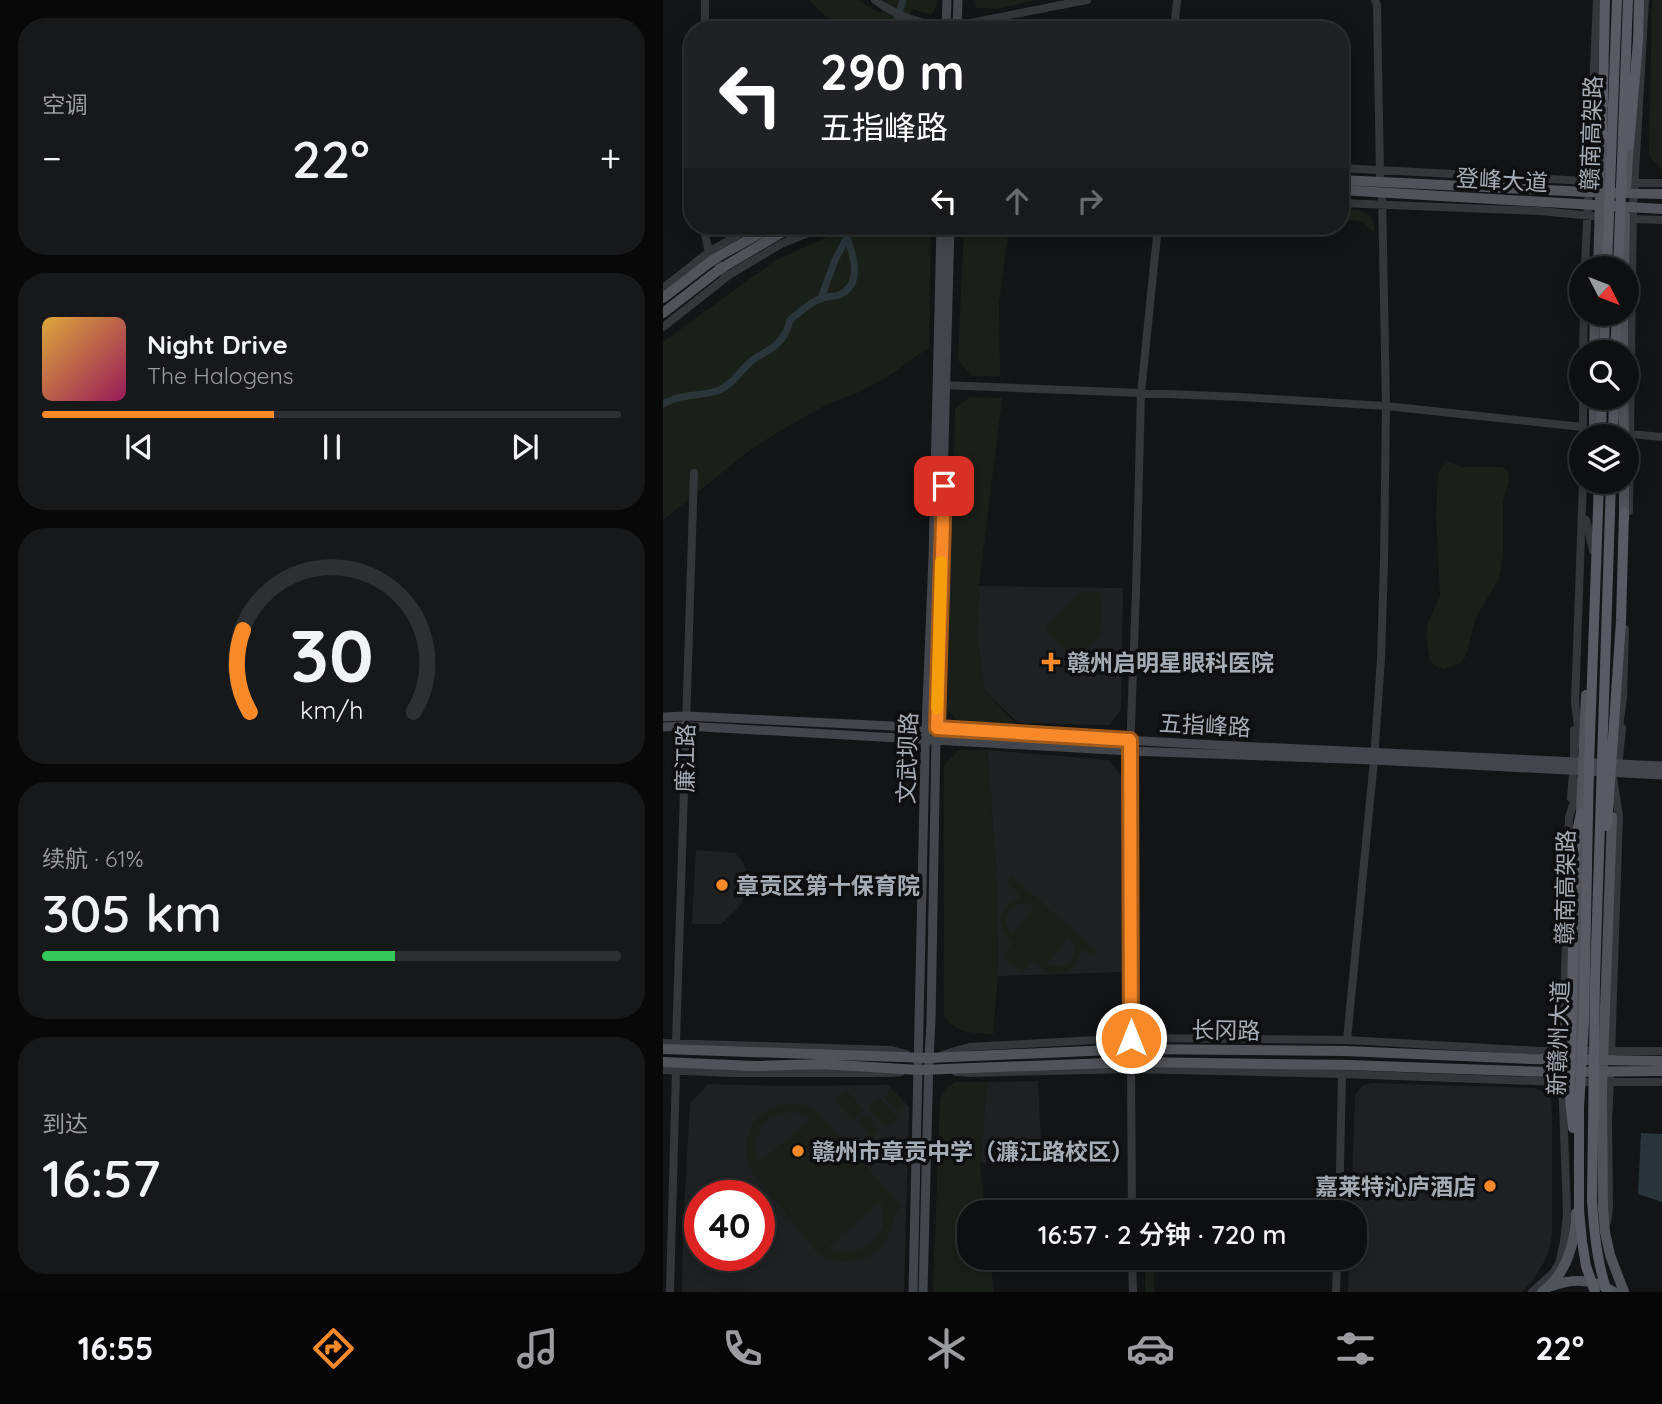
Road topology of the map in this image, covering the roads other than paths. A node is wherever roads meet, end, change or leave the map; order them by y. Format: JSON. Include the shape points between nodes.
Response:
{"nodes":[{"id":1,"x":705,"y":0,"type":"edge"},
{"id":2,"x":875,"y":0,"type":"edge"},
{"id":3,"x":1087,"y":0,"type":"edge"},
{"id":4,"x":1177,"y":0,"type":"edge"},
{"id":5,"x":1375,"y":0,"type":"edge"},
{"id":6,"x":1597,"y":0,"type":"edge"},
{"id":7,"x":1607,"y":0,"type":"edge"},
{"id":8,"x":1617,"y":0,"type":"edge"},
{"id":9,"x":1628,"y":0,"type":"edge"},
{"id":10,"x":1637,"y":0,"type":"edge"},
{"id":11,"x":1645,"y":0,"type":"edge"},
{"id":12,"x":947,"y":3,"type":"edge"},
{"id":13,"x":958,"y":3,"type":"edge"},
{"id":14,"x":705,"y":21,"type":"edge"},
{"id":15,"x":918,"y":21,"type":"edge"},
{"id":16,"x":946,"y":21,"type":"edge"},
{"id":17,"x":957,"y":21,"type":"edge"},
{"id":18,"x":990,"y":21,"type":"edge"},
{"id":19,"x":1175,"y":21,"type":"edge"},
{"id":20,"x":1602,"y":142,"type":"joint"},
{"id":21,"x":1629,"y":145,"type":"joint"},
{"id":22,"x":1349,"y":172,"type":"edge"},
{"id":23,"x":1349,"y":180,"type":"edge"},
{"id":24,"x":1588,"y":181,"type":"junction"},
{"id":25,"x":1381,"y":182,"type":"junction"},
{"id":26,"x":1662,"y":183,"type":"edge"},
{"id":27,"x":1601,"y":187,"type":"junction"},
{"id":28,"x":1349,"y":188,"type":"edge"},
{"id":29,"x":1630,"y":188,"type":"junction"},
{"id":30,"x":1588,"y":192,"type":"junction"},
{"id":31,"x":1662,"y":194,"type":"edge"},
{"id":32,"x":1349,"y":203,"type":"edge"},
{"id":33,"x":1587,"y":204,"type":"junction"},
{"id":34,"x":1381,"y":205,"type":"junction"},
{"id":35,"x":1600,"y":205,"type":"junction"},
{"id":36,"x":1629,"y":207,"type":"junction"},
{"id":37,"x":1662,"y":209,"type":"edge"},
{"id":38,"x":1586,"y":216,"type":"junction"},
{"id":39,"x":1600,"y":217,"type":"junction"},
{"id":40,"x":1629,"y":218,"type":"junction"},
{"id":41,"x":1662,"y":220,"type":"edge"},
{"id":42,"x":705,"y":235,"type":"edge"},
{"id":43,"x":740,"y":235,"type":"edge"},
{"id":44,"x":754,"y":235,"type":"edge"},
{"id":45,"x":778,"y":235,"type":"edge"},
{"id":46,"x":803,"y":235,"type":"edge"},
{"id":47,"x":941,"y":235,"type":"edge"},
{"id":48,"x":950,"y":235,"type":"edge"},
{"id":49,"x":1157,"y":235,"type":"edge"},
{"id":50,"x":711,"y":256,"type":"junction"},
{"id":51,"x":1585,"y":256,"type":"edge"},
{"id":52,"x":1598,"y":256,"type":"edge"},
{"id":53,"x":1607,"y":256,"type":"edge"},
{"id":54,"x":1618,"y":256,"type":"edge"},
{"id":55,"x":1625,"y":256,"type":"edge"},
{"id":56,"x":723,"y":273,"type":"junction"},
{"id":57,"x":663,"y":288,"type":"edge"},
{"id":58,"x":663,"y":298,"type":"edge"},
{"id":59,"x":663,"y":313,"type":"edge"},
{"id":60,"x":663,"y":327,"type":"edge"},
{"id":61,"x":1630,"y":340,"type":"edge"},
{"id":62,"x":942,"y":385,"type":"junction"},
{"id":63,"x":1141,"y":393,"type":"junction"},
{"id":64,"x":1386,"y":406,"type":"junction"},
{"id":65,"x":1569,"y":429,"type":"edge"},
{"id":66,"x":1639,"y":436,"type":"edge"},
{"id":67,"x":1662,"y":437,"type":"edge"},
{"id":68,"x":694,"y":473,"type":"dead end"},
{"id":69,"x":1583,"y":494,"type":"edge"},
{"id":70,"x":1595,"y":494,"type":"edge"},
{"id":71,"x":1596,"y":494,"type":"edge"},
{"id":72,"x":1611,"y":494,"type":"edge"},
{"id":73,"x":1624,"y":494,"type":"edge"},
{"id":74,"x":1626,"y":494,"type":"edge"},
{"id":75,"x":1583,"y":510,"type":"junction"},
{"id":76,"x":1624,"y":512,"type":"junction"},
{"id":77,"x":1593,"y":550,"type":"junction"},
{"id":78,"x":686,"y":716,"type":"junction"},
{"id":79,"x":663,"y":717,"type":"edge"},
{"id":80,"x":685,"y":726,"type":"junction"},
{"id":81,"x":663,"y":727,"type":"edge"},
{"id":82,"x":932,"y":728,"type":"junction"},
{"id":83,"x":931,"y":739,"type":"junction"},
{"id":84,"x":1130,"y":746,"type":"junction"},
{"id":85,"x":1374,"y":756,"type":"junction"},
{"id":86,"x":1662,"y":766,"type":"edge"},
{"id":87,"x":1578,"y":767,"type":"junction"},
{"id":88,"x":1615,"y":769,"type":"junction"},
{"id":89,"x":1662,"y":775,"type":"edge"},
{"id":90,"x":1581,"y":813,"type":"junction"},
{"id":91,"x":1131,"y":1038,"type":"junction"},
{"id":92,"x":1347,"y":1040,"type":"junction"},
{"id":93,"x":663,"y":1043,"type":"edge"},
{"id":94,"x":676,"y":1043,"type":"junction"},
{"id":95,"x":663,"y":1049,"type":"edge"},
{"id":96,"x":1662,"y":1051,"type":"edge"},
{"id":97,"x":1563,"y":1055,"type":"junction"},
{"id":98,"x":1577,"y":1055,"type":"junction"},
{"id":99,"x":1607,"y":1056,"type":"junction"},
{"id":100,"x":1662,"y":1060,"type":"edge"},
{"id":101,"x":663,"y":1062,"type":"edge"},
{"id":102,"x":822,"y":1064,"type":"junction"},
{"id":103,"x":924,"y":1064,"type":"junction"},
{"id":104,"x":754,"y":1066,"type":"junction"},
{"id":105,"x":1131,"y":1069,"type":"junction"},
{"id":106,"x":663,"y":1070,"type":"edge"},
{"id":107,"x":676,"y":1071,"type":"junction"},
{"id":108,"x":1662,"y":1072,"type":"edge"},
{"id":109,"x":732,"y":1073,"type":"junction"},
{"id":110,"x":802,"y":1073,"type":"junction"},
{"id":111,"x":1342,"y":1074,"type":"junction"},
{"id":112,"x":1563,"y":1077,"type":"junction"},
{"id":113,"x":1576,"y":1077,"type":"junction"},
{"id":114,"x":1604,"y":1079,"type":"junction"},
{"id":115,"x":1662,"y":1082,"type":"edge"},
{"id":116,"x":1131,"y":1200,"type":"edge"},
{"id":117,"x":1339,"y":1200,"type":"edge"},
{"id":118,"x":1579,"y":1210,"type":"junction"},
{"id":119,"x":1132,"y":1270,"type":"edge"},
{"id":120,"x":1337,"y":1270,"type":"edge"},
{"id":121,"x":670,"y":1292,"type":"edge"},
{"id":122,"x":913,"y":1292,"type":"edge"},
{"id":123,"x":923,"y":1292,"type":"edge"},
{"id":124,"x":1133,"y":1292,"type":"edge"},
{"id":125,"x":1336,"y":1292,"type":"edge"},
{"id":126,"x":1532,"y":1292,"type":"edge"},
{"id":127,"x":1542,"y":1292,"type":"edge"},
{"id":128,"x":1595,"y":1292,"type":"edge"},
{"id":129,"x":1607,"y":1292,"type":"edge"},
{"id":130,"x":1614,"y":1292,"type":"edge"},
{"id":131,"x":1624,"y":1292,"type":"edge"}],
"edges":[{"from":1,"to":14,"type":"street"},
{"from":2,"to":15,"type":"street"},
{"from":3,"to":18,"type":"street"},
{"from":4,"to":19,"type":"street"},
{"from":5,"to":25,"type":"street"},
{"from":6,"to":24,"type":"street"},
{"from":7,"to":20,"type":"highway"},
{"from":8,"to":53,"type":"highway","name":"赣南高架路","bridge":true},
{"from":9,"to":54,"type":"highway","name":"赣南高架路","bridge":true},
{"from":10,"to":21,"type":"highway"},
{"from":11,"to":29,"type":"street","via":[[1640,111]]},
{"from":12,"to":16,"type":"main road"},
{"from":13,"to":17,"type":"main road"},
{"from":20,"to":27,"type":"main road"},
{"from":21,"to":29,"type":"main road"},
{"from":22,"to":25,"type":"street"},
{"from":23,"to":25,"type":"main road","name":"登峰大道"},
{"from":24,"to":25,"type":"street"},
{"from":24,"to":27,"type":"street"},
{"from":24,"to":30,"type":"street"},
{"from":25,"to":28,"type":"main road","name":"登峰大道"},
{"from":25,"to":30,"type":"main road","name":"登峰大道"},
{"from":25,"to":33,"type":"main road","name":"登峰大道"},
{"from":25,"to":34,"type":"street"},
{"from":26,"to":29,"type":"street"},
{"from":27,"to":29,"type":"main road","name":"登峰大道"},
{"from":27,"to":30,"type":"main road","name":"登峰大道"},
{"from":27,"to":35,"type":"main road"},
{"from":29,"to":31,"type":"main road","name":"登峰大道"},
{"from":29,"to":36,"type":"main road"},
{"from":30,"to":33,"type":"street"},
{"from":32,"to":34,"type":"street"},
{"from":33,"to":35,"type":"main road","name":"登峰大道"},
{"from":33,"to":38,"type":"street"},
{"from":34,"to":38,"type":"street"},
{"from":34,"to":64,"type":"street"},
{"from":35,"to":36,"type":"main road","name":"登峰大道"},
{"from":35,"to":39,"type":"main road"},
{"from":36,"to":37,"type":"main road","name":"登峰大道"},
{"from":36,"to":40,"type":"main road"},
{"from":38,"to":39,"type":"street"},
{"from":38,"to":51,"type":"street"},
{"from":39,"to":40,"type":"street"},
{"from":39,"to":52,"type":"main road"},
{"from":40,"to":41,"type":"street"},
{"from":40,"to":55,"type":"main road"},
{"from":40,"to":61,"type":"street"},
{"from":42,"to":50,"type":"street"},
{"from":43,"to":50,"type":"street"},
{"from":44,"to":50,"type":"main road"},
{"from":45,"to":56,"type":"main road"},
{"from":46,"to":56,"type":"street"},
{"from":47,"to":62,"type":"main road","name":"文武坝路"},
{"from":48,"to":62,"type":"main road","name":"文武坝路"},
{"from":49,"to":63,"type":"street"},
{"from":50,"to":56,"type":"street"},
{"from":50,"to":57,"type":"street"},
{"from":50,"to":58,"type":"main road"},
{"from":56,"to":59,"type":"main road"},
{"from":56,"to":60,"type":"street"},
{"from":62,"to":63,"type":"street"},
{"from":62,"to":82,"type":"main road","name":"文武坝路"},
{"from":63,"to":64,"type":"street"},
{"from":63,"to":84,"type":"street"},
{"from":64,"to":65,"type":"street"},
{"from":64,"to":85,"type":"street","via":[[1384,573]]},
{"from":66,"to":67,"type":"street"},
{"from":68,"to":78,"type":"street","name":"廉江路"},
{"from":69,"to":75,"type":"street"},
{"from":70,"to":77,"type":"main road","name":"新赣州大道"},
{"from":71,"to":118,"type":"highway","name":"赣南高架路","bridge":true},
{"from":72,"to":114,"type":"highway","name":"赣南高架路","bridge":true,"via":[[1595,981]]},
{"from":73,"to":76,"type":"main road","name":"新赣州大道"},
{"from":74,"to":88,"type":"street","via":[[1623,698]]},
{"from":75,"to":77,"type":"street"},
{"from":75,"to":87,"type":"street","via":[[1575,703]]},
{"from":76,"to":88,"type":"main road","name":"新赣州大道"},
{"from":76,"to":114,"type":"highway","bridge":true,"via":[[1600,982]]},
{"from":77,"to":87,"type":"main road","name":"新赣州大道"},
{"from":78,"to":79,"type":"main road","name":"五指峰路"},
{"from":78,"to":80,"type":"street","name":"廉江路"},
{"from":78,"to":82,"type":"main road","name":"五指峰路"},
{"from":80,"to":81,"type":"main road","name":"五指峰路"},
{"from":80,"to":83,"type":"main road","name":"五指峰路"},
{"from":80,"to":94,"type":"street","name":"廉江路"},
{"from":82,"to":83,"type":"main road","name":"文武坝路"},
{"from":82,"to":84,"type":"main road","name":"五指峰路"},
{"from":83,"to":84,"type":"main road","name":"五指峰路"},
{"from":83,"to":103,"type":"main road","name":"文武坝路","via":[[931,1021]]},
{"from":84,"to":85,"type":"main road","name":"五指峰路"},
{"from":84,"to":91,"type":"street"},
{"from":85,"to":87,"type":"main road","name":"五指峰路"},
{"from":85,"to":92,"type":"street"},
{"from":86,"to":88,"type":"main road","name":"五指峰路"},
{"from":87,"to":88,"type":"main road","name":"五指峰路"},
{"from":87,"to":90,"type":"main road","name":"新赣州大道"},
{"from":87,"to":97,"type":"street","via":[[1569,818]]},
{"from":88,"to":89,"type":"main road","name":"五指峰路"},
{"from":88,"to":99,"type":"main road","name":"新赣州大道"},
{"from":88,"to":99,"type":"street","via":[[1619,816]]},
{"from":90,"to":98,"type":"main road","name":"新赣州大道"},
{"from":90,"to":118,"type":"highway","bridge":true,"via":[[1575,841],[1570,1098]]},
{"from":91,"to":92,"type":"street"},
{"from":91,"to":103,"type":"street","via":[[969,1047]]},
{"from":92,"to":97,"type":"street"},
{"from":93,"to":94,"type":"street"},
{"from":94,"to":103,"type":"street","via":[[891,1050]]},
{"from":95,"to":103,"type":"main road","name":"长冈路"},
{"from":96,"to":99,"type":"street"},
{"from":97,"to":98,"type":"main road","name":"长冈路"},
{"from":97,"to":103,"type":"main road","name":"长冈路","via":[[1134,1049]]},
{"from":97,"to":112,"type":"street"},
{"from":98,"to":99,"type":"main road","name":"长冈路"},
{"from":98,"to":113,"type":"main road","name":"新赣州大道"},
{"from":99,"to":100,"type":"main road","name":"长冈路"},
{"from":99,"to":114,"type":"main road","name":"新赣州大道"},
{"from":101,"to":104,"type":"main road","name":"长冈路"},
{"from":102,"to":103,"type":"main road","name":"长冈路"},
{"from":102,"to":104,"type":"main road","name":"长冈路"},
{"from":102,"to":110,"type":"main road"},
{"from":103,"to":105,"type":"street","via":[[970,1073]]},
{"from":103,"to":110,"type":"street","via":[[891,1073]]},
{"from":103,"to":112,"type":"main road","name":"长冈路","via":[[1348,1065]]},
{"from":103,"to":122,"type":"main road","name":"文武坝路"},
{"from":103,"to":123,"type":"main road","name":"文武坝路"},
{"from":104,"to":109,"type":"main road"},
{"from":105,"to":111,"type":"street"},
{"from":105,"to":116,"type":"street"},
{"from":106,"to":107,"type":"street"},
{"from":107,"to":109,"type":"street"},
{"from":107,"to":121,"type":"street"},
{"from":108,"to":114,"type":"main road","name":"长冈路"},
{"from":109,"to":110,"type":"street"},
{"from":111,"to":112,"type":"street"},
{"from":111,"to":117,"type":"street"},
{"from":112,"to":113,"type":"main road","name":"长冈路"},
{"from":112,"to":126,"type":"street","via":[[1567,1213],[1563,1252],[1553,1273]]},
{"from":113,"to":114,"type":"main road","name":"长冈路"},
{"from":113,"to":127,"type":"main road","name":"新赣州大道","via":[[1574,1233],[1560,1274]]},
{"from":114,"to":115,"type":"street"},
{"from":114,"to":129,"type":"highway","name":"赣南高架路","bridge":true,"via":[[1592,1200],[1593,1229]]},
{"from":114,"to":131,"type":"main road","name":"新赣州大道","via":[[1605,1232]]},
{"from":118,"to":128,"type":"highway","name":"赣南高架路","bridge":true,"via":[[1586,1266]]},
{"from":119,"to":124,"type":"street"},
{"from":120,"to":125,"type":"street"},
{"from":127,"to":130,"type":"main road","via":[[1574,1280]]}]}
